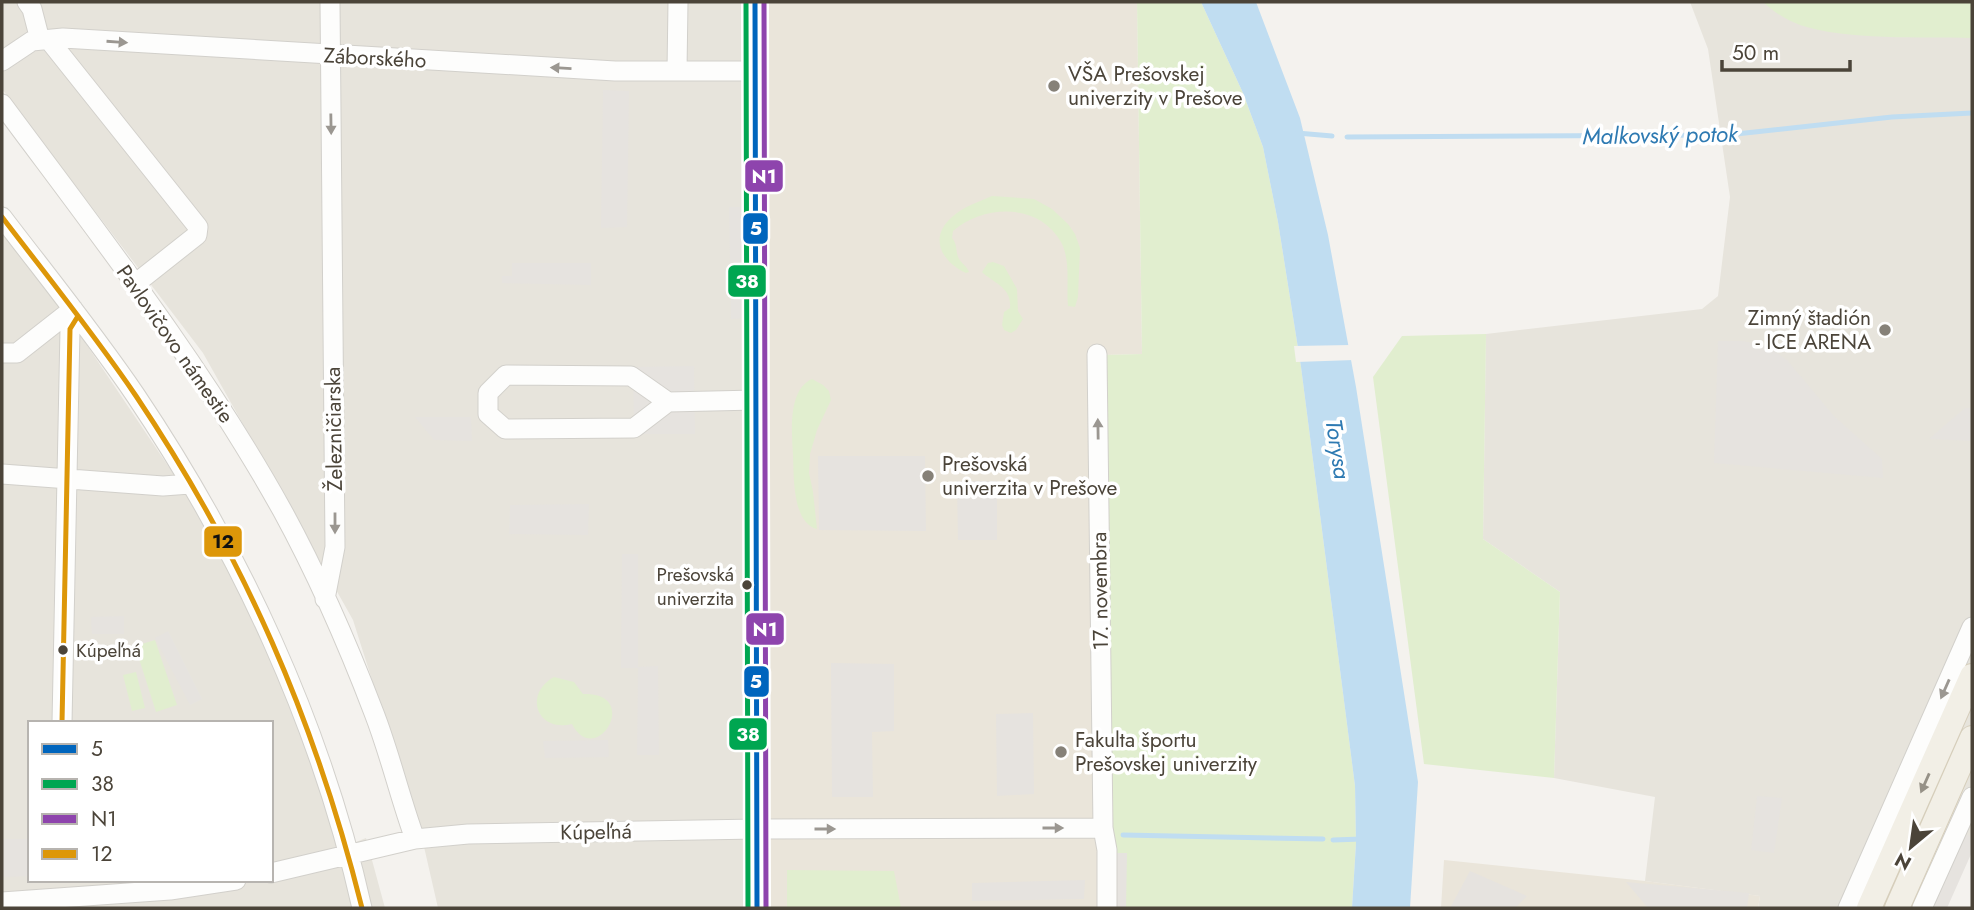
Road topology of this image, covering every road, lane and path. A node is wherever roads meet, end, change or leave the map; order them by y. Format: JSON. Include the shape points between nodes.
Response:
{"nodes":[{"id":1,"x":27,"y":2,"type":"edge"},
{"id":2,"x":330,"y":2,"type":"edge"},
{"id":3,"x":678,"y":2,"type":"edge"},
{"id":4,"x":755,"y":2,"type":"edge"},
{"id":5,"x":45,"y":40,"type":"junction"},
{"id":6,"x":331,"y":56,"type":"junction"},
{"id":7,"x":2,"y":61,"type":"edge"},
{"id":8,"x":677,"y":71,"type":"junction"},
{"id":9,"x":755,"y":71,"type":"junction"},
{"id":10,"x":2,"y":104,"type":"edge"},
{"id":11,"x":2,"y":217,"type":"edge"},
{"id":12,"x":135,"y":284,"type":"junction"},
{"id":13,"x":76,"y":312,"type":"junction"},
{"id":14,"x":2,"y":353,"type":"edge"},
{"id":15,"x":1097,"y":354,"type":"dead end"},
{"id":16,"x":756,"y":400,"type":"junction"},
{"id":17,"x":668,"y":402,"type":"junction"},
{"id":18,"x":2,"y":474,"type":"edge"},
{"id":19,"x":67,"y":480,"type":"junction"},
{"id":20,"x":190,"y":484,"type":"junction"},
{"id":21,"x":325,"y":598,"type":"junction"},
{"id":22,"x":1972,"y":627,"type":"edge"},
{"id":23,"x":1972,"y":676,"type":"edge"},
{"id":24,"x":62,"y":721,"type":"edge"},
{"id":25,"x":1972,"y":738,"type":"edge"},
{"id":26,"x":1972,"y":797,"type":"edge"},
{"id":27,"x":1103,"y":828,"type":"junction"},
{"id":28,"x":757,"y":829,"type":"junction"},
{"id":29,"x":415,"y":839,"type":"junction"},
{"id":30,"x":348,"y":855,"type":"junction"},
{"id":31,"x":273,"y":873,"type":"edge"},
{"id":32,"x":223,"y":882,"type":"edge"},
{"id":33,"x":60,"y":895,"type":"edge"},
{"id":34,"x":2,"y":902,"type":"edge"},
{"id":35,"x":362,"y":908,"type":"edge"},
{"id":36,"x":757,"y":908,"type":"edge"},
{"id":37,"x":1107,"y":908,"type":"edge"},
{"id":38,"x":1847,"y":908,"type":"edge"},
{"id":39,"x":1869,"y":908,"type":"edge"},
{"id":40,"x":1897,"y":908,"type":"edge"},
{"id":41,"x":1923,"y":908,"type":"edge"}],
"edges":[{"from":1,"to":5,"type":"street"},
{"from":2,"to":6,"type":"street","name":"Železničiarska"},
{"from":3,"to":8,"type":"street"},
{"from":4,"to":9,"type":"street"},
{"from":5,"to":6,"type":"street","name":"Záborského","one_way":true},
{"from":5,"to":7,"type":"street","name":"Záborského","via":[[33,41]]},
{"from":5,"to":12,"type":"street","via":[[198,227],[197,235]]},
{"from":8,"to":6,"type":"street","name":"Záborského","one_way":true},
{"from":6,"to":21,"type":"street","name":"Železničiarska","one_way":true,"via":[[335,547]]},
{"from":8,"to":9,"type":"street","name":"Záborského"},
{"from":9,"to":16,"type":"street"},
{"from":10,"to":12,"type":"street","name":"Pavlovičovo námestie"},
{"from":11,"to":13,"type":"street"},
{"from":12,"to":21,"type":"street","name":"Pavlovičovo námestie","via":[[234,428],[283,512]]},
{"from":13,"to":14,"type":"street","via":[[17,354]]},
{"from":13,"to":19,"type":"street","via":[[70,329]]},
{"from":13,"to":20,"type":"street","via":[[136,396]]},
{"from":27,"to":15,"type":"street","name":"17. novembra","one_way":true},
{"from":16,"to":17,"type":"street"},
{"from":16,"to":28,"type":"street"},
{"from":17,"to":17,"type":"street","via":[[631,376],[506,375],[488,393],[488,414],[505,429],[634,428]]},
{"from":18,"to":19,"type":"street"},
{"from":19,"to":20,"type":"street"},
{"from":19,"to":24,"type":"street"},
{"from":20,"to":30,"type":"street","via":[[218,529],[294,691]]},
{"from":21,"to":29,"type":"street","via":[[374,714]]},
{"from":22,"to":38,"type":"street","one_way":true},
{"from":23,"to":39,"type":"main road","one_way":true},
{"from":25,"to":40,"type":"main road"},
{"from":26,"to":41,"type":"street"},
{"from":28,"to":27,"type":"street","one_way":true},
{"from":27,"to":37,"type":"street","name":"17. novembra"},
{"from":28,"to":29,"type":"street","name":"Kúpeľná"},
{"from":28,"to":36,"type":"street"},
{"from":29,"to":30,"type":"street","name":"Kúpeľná"},
{"from":30,"to":31,"type":"street","name":"Kúpeľná"},
{"from":30,"to":35,"type":"street"},
{"from":32,"to":33,"type":"street","via":[[170,890]]},
{"from":33,"to":34,"type":"street"}]}
